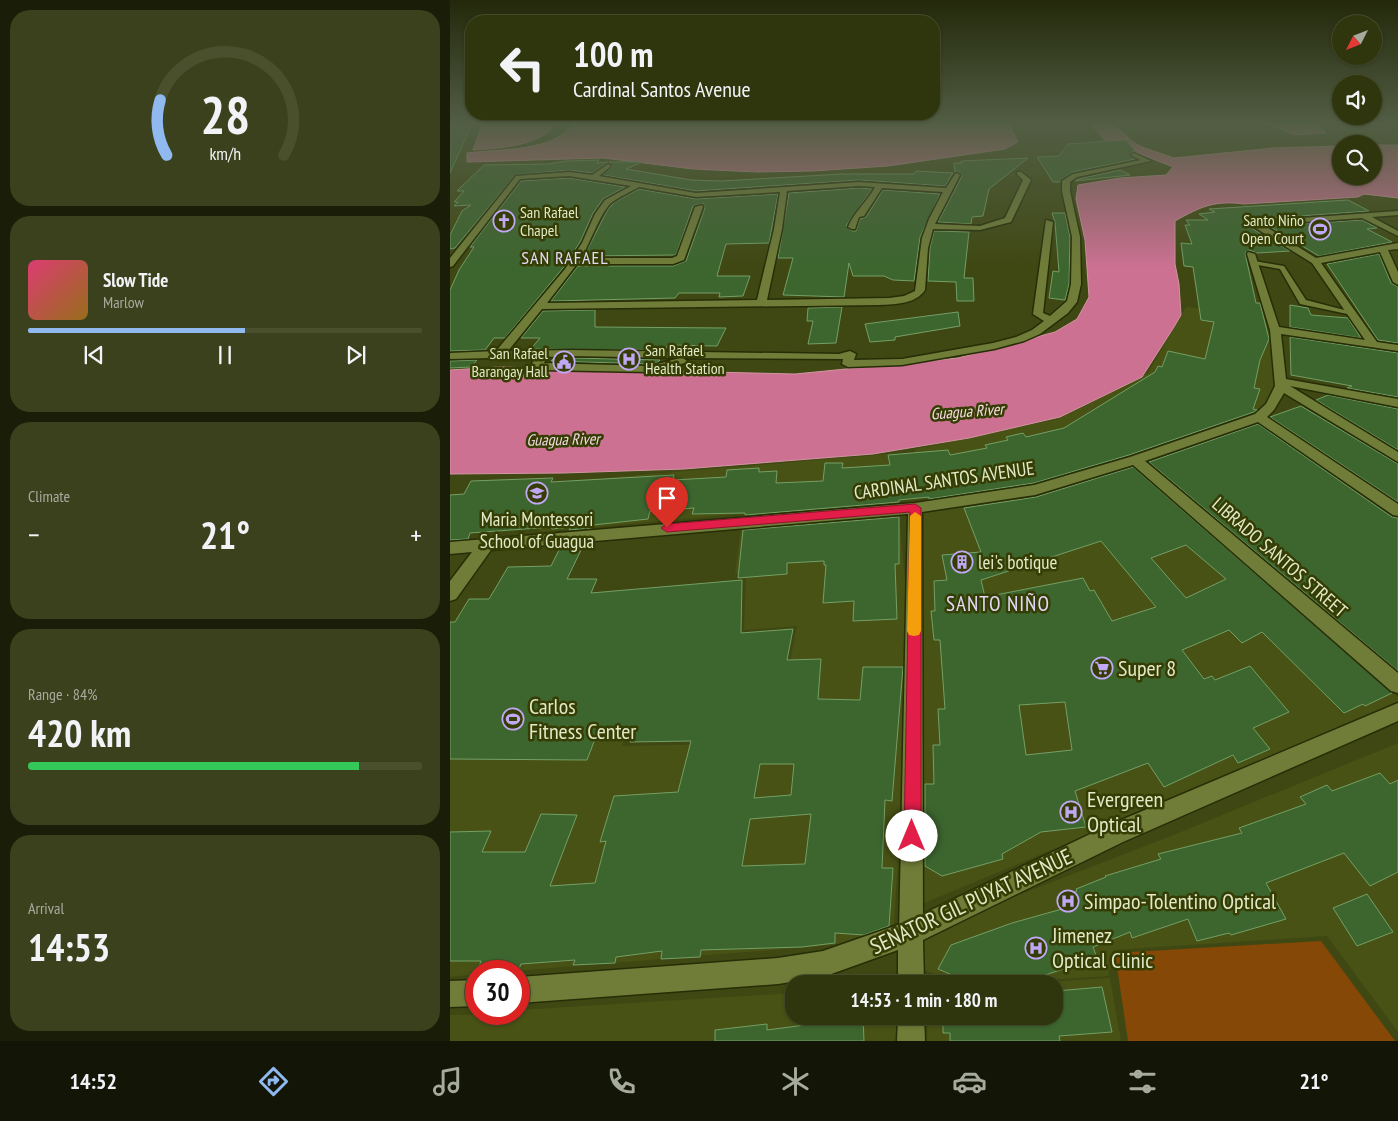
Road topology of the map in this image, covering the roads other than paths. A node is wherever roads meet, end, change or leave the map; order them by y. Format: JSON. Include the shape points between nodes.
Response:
{"nodes":[{"id":1,"x":602,"y":171,"type":"edge"},
{"id":2,"x":1097,"y":171,"type":"edge"},
{"id":3,"x":1019,"y":173,"type":"dead end"},
{"id":4,"x":957,"y":175,"type":"dead end"},
{"id":5,"x":593,"y":177,"type":"junction"},
{"id":6,"x":880,"y":184,"type":"junction"},
{"id":7,"x":638,"y":186,"type":"junction"},
{"id":8,"x":784,"y":188,"type":"junction"},
{"id":9,"x":948,"y":190,"type":"junction"},
{"id":10,"x":699,"y":207,"type":"dead end"},
{"id":11,"x":1398,"y":213,"type":"edge"},
{"id":12,"x":1363,"y":215,"type":"junction"},
{"id":13,"x":1049,"y":222,"type":"dead end"},
{"id":14,"x":930,"y":226,"type":"junction"},
{"id":15,"x":852,"y":227,"type":"dead end"},
{"id":16,"x":1398,"y":234,"type":"edge"},
{"id":17,"x":1398,"y":246,"type":"edge"},
{"id":18,"x":1383,"y":248,"type":"junction"},
{"id":19,"x":452,"y":259,"type":"edge"},
{"id":20,"x":1252,"y":259,"type":"joint"},
{"id":21,"x":574,"y":261,"type":"junction"},
{"id":22,"x":1316,"y":261,"type":"junction"},
{"id":23,"x":1398,"y":282,"type":"edge"},
{"id":24,"x":761,"y":303,"type":"junction"},
{"id":25,"x":540,"y":306,"type":"junction"},
{"id":26,"x":1352,"y":313,"type":"junction"},
{"id":27,"x":1051,"y":321,"type":"junction"},
{"id":28,"x":1275,"y":330,"type":"junction"},
{"id":29,"x":1373,"y":344,"type":"junction"},
{"id":30,"x":1398,"y":348,"type":"edge"},
{"id":31,"x":501,"y":353,"type":"junction"},
{"id":32,"x":450,"y":356,"type":"edge"},
{"id":33,"x":1280,"y":384,"type":"junction"},
{"id":34,"x":1398,"y":403,"type":"edge"},
{"id":35,"x":1259,"y":417,"type":"junction"},
{"id":36,"x":1398,"y":458,"type":"edge"},
{"id":37,"x":1135,"y":460,"type":"junction"},
{"id":38,"x":915,"y":508,"type":"junction"},
{"id":39,"x":1398,"y":511,"type":"edge"},
{"id":40,"x":486,"y":545,"type":"junction"},
{"id":41,"x":450,"y":548,"type":"edge"},
{"id":42,"x":450,"y":594,"type":"edge"},
{"id":43,"x":1398,"y":684,"type":"edge"},
{"id":44,"x":1398,"y":712,"type":"edge"},
{"id":45,"x":911,"y":933,"type":"junction"},
{"id":46,"x":911,"y":975,"type":"edge"},
{"id":47,"x":530,"y":989,"type":"edge"},
{"id":48,"x":465,"y":993,"type":"edge"},
{"id":49,"x":450,"y":994,"type":"edge"},
{"id":50,"x":911,"y":1025,"type":"edge"},
{"id":51,"x":911,"y":1041,"type":"edge"}],
"edges":[{"from":1,"to":5,"type":"street"},
{"from":2,"to":27,"type":"street","via":[[1075,175],[1066,181],[1076,237],[1076,284],[1070,307]]},
{"from":3,"to":14,"type":"street","via":[[1026,180],[1008,220],[980,228]]},
{"from":4,"to":9,"type":"street"},
{"from":5,"to":7,"type":"street"},
{"from":5,"to":19,"type":"street","via":[[569,174],[518,177]]},
{"from":6,"to":8,"type":"street"},
{"from":6,"to":9,"type":"street"},
{"from":6,"to":15,"type":"street","via":[[861,214],[856,216]]},
{"from":7,"to":8,"type":"street","via":[[696,195]]},
{"from":7,"to":21,"type":"street","via":[[608,202],[598,214],[586,243]]},
{"from":8,"to":24,"type":"street"},
{"from":9,"to":14,"type":"street"},
{"from":10,"to":21,"type":"street","via":[[681,258],[664,261]]},
{"from":11,"to":12,"type":"street"},
{"from":12,"to":16,"type":"street"},
{"from":12,"to":22,"type":"street","via":[[1257,224]]},
{"from":13,"to":27,"type":"street","via":[[1038,314]]},
{"from":14,"to":24,"type":"street","via":[[924,249],[921,290],[916,295],[889,301]]},
{"from":17,"to":18,"type":"street"},
{"from":18,"to":22,"type":"street"},
{"from":18,"to":23,"type":"street"},
{"from":20,"to":26,"type":"lane","via":[[1282,267],[1302,302]]},
{"from":20,"to":28,"type":"street"},
{"from":21,"to":25,"type":"street"},
{"from":22,"to":26,"type":"street"},
{"from":24,"to":25,"type":"street"},
{"from":25,"to":31,"type":"street"},
{"from":26,"to":29,"type":"street"},
{"from":27,"to":31,"type":"street","via":[[1020,339],[902,362],[848,364],[694,360],[650,369],[541,367],[538,363],[543,354]]},
{"from":28,"to":29,"type":"street"},
{"from":28,"to":33,"type":"street"},
{"from":29,"to":30,"type":"street"},
{"from":31,"to":32,"type":"street"},
{"from":33,"to":34,"type":"street"},
{"from":33,"to":35,"type":"street","name":"CARDINAL SANTOS AVENUE","via":[[1277,397]]},
{"from":33,"to":36,"type":"street"},
{"from":35,"to":37,"type":"street","name":"CARDINAL SANTOS AVENUE"},
{"from":35,"to":39,"type":"street"},
{"from":37,"to":38,"type":"street","name":"CARDINAL SANTOS AVENUE","via":[[1035,490]]},
{"from":37,"to":43,"type":"street","name":"LIBRADO SANTOS STREET"},
{"from":38,"to":40,"type":"street","name":"CARDINAL SANTOS AVENUE"},
{"from":38,"to":45,"type":"street"},
{"from":40,"to":41,"type":"street","name":"CARDINAL SANTOS AVENUE"},
{"from":40,"to":42,"type":"street"},
{"from":44,"to":45,"type":"street","name":"SENATOR GIL PUYAT AVENUE","via":[[1115,834]]},
{"from":45,"to":46,"type":"street"},
{"from":45,"to":47,"type":"street","name":"SENATOR GIL PUYAT AVENUE","via":[[823,964],[778,971]]},
{"from":48,"to":49,"type":"street"},
{"from":50,"to":51,"type":"street"}]}
